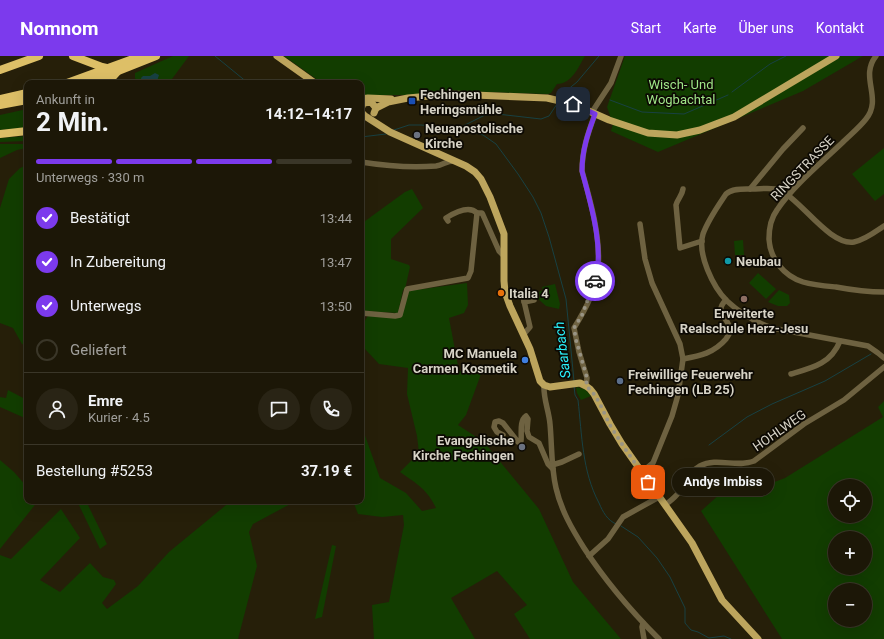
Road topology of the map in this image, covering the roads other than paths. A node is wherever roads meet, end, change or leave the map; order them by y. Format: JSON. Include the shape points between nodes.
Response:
{"nodes":[{"id":1,"x":39,"y":56,"type":"edge"},
{"id":2,"x":73,"y":56,"type":"edge"},
{"id":3,"x":141,"y":56,"type":"edge"},
{"id":4,"x":145,"y":56,"type":"edge"},
{"id":5,"x":152,"y":56,"type":"edge"},
{"id":6,"x":156,"y":56,"type":"edge"},
{"id":7,"x":277,"y":56,"type":"edge"},
{"id":8,"x":621,"y":56,"type":"edge"},
{"id":9,"x":836,"y":56,"type":"edge"},
{"id":10,"x":876,"y":56,"type":"edge"},
{"id":11,"x":82,"y":59,"type":"junction"},
{"id":12,"x":122,"y":67,"type":"junction"},
{"id":13,"x":0,"y":70,"type":"edge"},
{"id":14,"x":75,"y":80,"type":"edge"},
{"id":15,"x":96,"y":80,"type":"edge"},
{"id":16,"x":99,"y":80,"type":"edge"},
{"id":17,"x":109,"y":80,"type":"edge"},
{"id":18,"x":310,"y":80,"type":"edge"},
{"id":19,"x":24,"y":94,"type":"edge"},
{"id":20,"x":408,"y":98,"type":"junction"},
{"id":21,"x":0,"y":99,"type":"edge"},
{"id":22,"x":391,"y":99,"type":"junction"},
{"id":23,"x":24,"y":101,"type":"edge"},
{"id":24,"x":364,"y":103,"type":"edge"},
{"id":25,"x":364,"y":104,"type":"edge"},
{"id":26,"x":0,"y":105,"type":"edge"},
{"id":27,"x":374,"y":108,"type":"junction"},
{"id":28,"x":364,"y":109,"type":"edge"},
{"id":29,"x":594,"y":113,"type":"junction"},
{"id":30,"x":364,"y":114,"type":"edge"},
{"id":31,"x":384,"y":128,"type":"junction"},
{"id":32,"x":804,"y":128,"type":"dead end"},
{"id":33,"x":24,"y":131,"type":"edge"},
{"id":34,"x":0,"y":134,"type":"edge"},
{"id":35,"x":456,"y":161,"type":"junction"},
{"id":36,"x":364,"y":162,"type":"edge"},
{"id":37,"x":683,"y":189,"type":"dead end"},
{"id":38,"x":750,"y":189,"type":"junction"},
{"id":39,"x":788,"y":196,"type":"junction"},
{"id":40,"x":477,"y":213,"type":"junction"},
{"id":41,"x":448,"y":221,"type":"dead end"},
{"id":42,"x":640,"y":224,"type":"dead end"},
{"id":43,"x":884,"y":226,"type":"edge"},
{"id":44,"x":702,"y":241,"type":"junction"},
{"id":45,"x":680,"y":248,"type":"junction"},
{"id":46,"x":674,"y":250,"type":"dead end"},
{"id":47,"x":504,"y":256,"type":"junction"},
{"id":48,"x":884,"y":292,"type":"edge"},
{"id":49,"x":534,"y":300,"type":"dead end"},
{"id":50,"x":726,"y":300,"type":"junction"},
{"id":51,"x":364,"y":313,"type":"edge"},
{"id":52,"x":524,"y":334,"type":"junction"},
{"id":53,"x":840,"y":341,"type":"junction"},
{"id":54,"x":884,"y":358,"type":"edge"},
{"id":55,"x":683,"y":359,"type":"junction"},
{"id":56,"x":884,"y":367,"type":"edge"},
{"id":57,"x":791,"y":374,"type":"dead end"},
{"id":58,"x":544,"y":385,"type":"junction"},
{"id":59,"x":586,"y":386,"type":"junction"},
{"id":60,"x":503,"y":435,"type":"dead end"},
{"id":61,"x":579,"y":454,"type":"dead end"},
{"id":62,"x":553,"y":467,"type":"junction"},
{"id":63,"x":642,"y":472,"type":"junction"},
{"id":64,"x":659,"y":496,"type":"junction"},
{"id":65,"x":665,"y":505,"type":"junction"},
{"id":66,"x":589,"y":556,"type":"junction"},
{"id":67,"x":643,"y":622,"type":"junction"},
{"id":68,"x":644,"y":639,"type":"edge"},
{"id":69,"x":660,"y":639,"type":"edge"},
{"id":70,"x":758,"y":639,"type":"edge"}],
"edges":[{"from":1,"to":13,"type":"highway"},
{"from":2,"to":11,"type":"highway"},
{"from":3,"to":14,"type":"highway","bridge":true},
{"from":4,"to":12,"type":"highway","bridge":true},
{"from":5,"to":12,"type":"highway","bridge":true},
{"from":6,"to":15,"type":"highway","bridge":true},
{"from":7,"to":18,"type":"main road"},
{"from":8,"to":29,"type":"street","via":[[611,83]]},
{"from":9,"to":29,"type":"main road","via":[[734,117],[694,132],[677,135],[648,133]]},
{"from":10,"to":39,"type":"street","name":"RINGSTRASSE","via":[[871,63],[869,74],[873,99],[871,111],[860,126]]},
{"from":11,"to":12,"type":"highway","via":[[107,69]]},
{"from":11,"to":16,"type":"highway","via":[[93,67]]},
{"from":12,"to":17,"type":"highway"},
{"from":19,"to":21,"type":"highway"},
{"from":20,"to":22,"type":"main road"},
{"from":20,"to":27,"type":"main road"},
{"from":20,"to":29,"type":"main road","via":[[451,94],[546,98],[573,104]]},
{"from":22,"to":24,"type":"main road","via":[[368,98]]},
{"from":22,"to":27,"type":"main road"},
{"from":23,"to":26,"type":"highway"},
{"from":25,"to":27,"type":"main road","via":[[368,101]]},
{"from":27,"to":28,"type":"main road","via":[[370,114]]},
{"from":27,"to":31,"type":"main road"},
{"from":29,"to":59,"type":"street","via":[[584,146],[582,171],[596,228],[598,272],[591,294],[574,328],[587,378]]},
{"from":30,"to":31,"type":"main road"},
{"from":31,"to":35,"type":"main road"},
{"from":32,"to":38,"type":"street"},
{"from":33,"to":34,"type":"highway"},
{"from":35,"to":36,"type":"street","via":[[448,161],[441,165],[402,167]]},
{"from":35,"to":47,"type":"main road","via":[[476,172],[484,184],[504,234]]},
{"from":37,"to":45,"type":"street","via":[[676,205]]},
{"from":38,"to":39,"type":"street","via":[[779,190]]},
{"from":38,"to":44,"type":"street","via":[[729,190],[707,226]]},
{"from":39,"to":43,"type":"street","via":[[828,232],[848,242],[861,240]]},
{"from":39,"to":48,"type":"street","name":"RINGSTRASSE","via":[[776,212],[769,229],[770,250],[783,270],[804,282]]},
{"from":40,"to":41,"type":"street","via":[[474,210],[463,210],[446,218]]},
{"from":40,"to":47,"type":"street","via":[[482,213],[499,251]]},
{"from":40,"to":51,"type":"street","via":[[468,278],[407,289],[400,315]]},
{"from":42,"to":55,"type":"street","via":[[645,259],[652,283],[679,340]]},
{"from":44,"to":45,"type":"street"},
{"from":44,"to":50,"type":"street","via":[[710,276]]},
{"from":45,"to":46,"type":"street"},
{"from":47,"to":52,"type":"main road","via":[[505,292]]},
{"from":49,"to":52,"type":"street","via":[[523,300],[530,327]]},
{"from":50,"to":53,"type":"street","via":[[759,323],[772,328]]},
{"from":50,"to":55,"type":"street","via":[[722,304],[721,312],[730,328],[728,336],[710,352]]},
{"from":52,"to":58,"type":"main road","via":[[540,381]]},
{"from":53,"to":54,"type":"street","via":[[868,346]]},
{"from":53,"to":57,"type":"street","via":[[828,359]]},
{"from":55,"to":63,"type":"street","via":[[672,416],[653,463]]},
{"from":56,"to":65,"type":"street","name":"HOHLWEG","via":[[844,400],[804,424],[754,461],[744,464],[701,465]]},
{"from":58,"to":59,"type":"main road"},
{"from":58,"to":62,"type":"street"},
{"from":59,"to":63,"type":"main road","via":[[594,394],[610,424]]},
{"from":60,"to":62,"type":"street","via":[[497,432],[495,422],[501,421],[518,442],[521,441],[523,419],[526,416],[529,436],[539,443],[548,464]]},
{"from":61,"to":62,"type":"street"},
{"from":62,"to":66,"type":"street","via":[[556,489],[565,516]]},
{"from":63,"to":64,"type":"main road"},
{"from":64,"to":65,"type":"main road"},
{"from":64,"to":66,"type":"street","via":[[629,513],[608,539]]},
{"from":65,"to":70,"type":"main road","via":[[698,553],[722,600]]},
{"from":66,"to":67,"type":"street","via":[[616,593]]},
{"from":67,"to":68,"type":"street"},
{"from":67,"to":69,"type":"street"}]}
